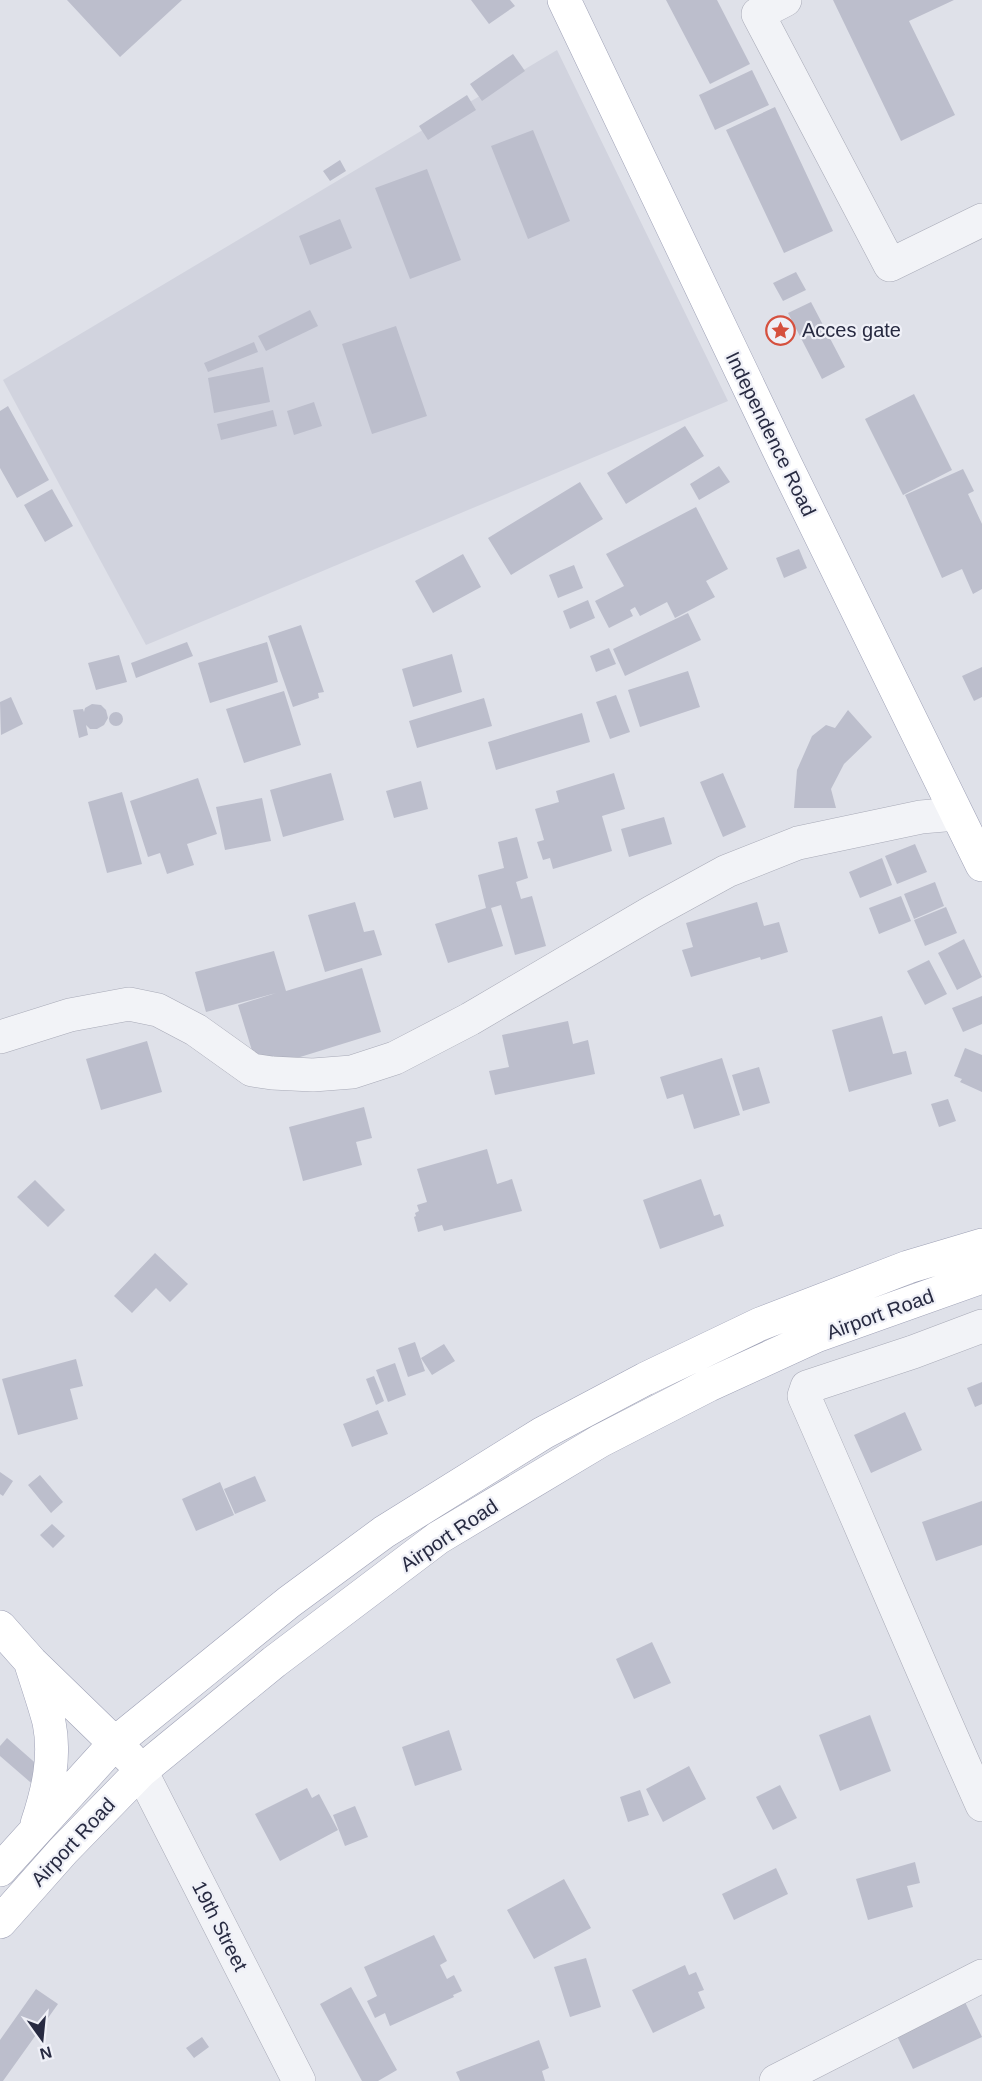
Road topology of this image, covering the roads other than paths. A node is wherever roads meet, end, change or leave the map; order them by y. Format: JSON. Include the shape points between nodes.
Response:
{"nodes":[{"id":1,"x":564,"y":0,"type":"edge"},
{"id":2,"x":785,"y":0,"type":"edge"},
{"id":3,"x":982,"y":220,"type":"edge"},
{"id":4,"x":956,"y":814,"type":"junction"},
{"id":5,"x":982,"y":866,"type":"edge"},
{"id":6,"x":0,"y":1038,"type":"edge"},
{"id":7,"x":982,"y":1245,"type":"edge"},
{"id":8,"x":982,"y":1277,"type":"edge"},
{"id":9,"x":982,"y":1326,"type":"edge"},
{"id":10,"x":0,"y":1627,"type":"edge"},
{"id":11,"x":31,"y":1662,"type":"junction"},
{"id":12,"x":116,"y":1743,"type":"junction"},
{"id":13,"x":141,"y":1771,"type":"junction"},
{"id":14,"x":982,"y":1805,"type":"edge"},
{"id":15,"x":36,"y":1828,"type":"junction"},
{"id":16,"x":0,"y":1870,"type":"edge"},
{"id":17,"x":0,"y":1922,"type":"edge"},
{"id":18,"x":982,"y":1976,"type":"edge"},
{"id":19,"x":299,"y":2081,"type":"edge"},
{"id":20,"x":776,"y":2081,"type":"edge"}],
"edges":[{"from":1,"to":4,"type":"main road","name":"Independence Road"},
{"from":2,"to":3,"type":"street","via":[[758,14],[890,265]]},
{"from":4,"to":5,"type":"main road","name":"Independence Road"},
{"from":4,"to":6,"type":"street","via":[[921,817],[798,843],[727,871],[470,1018],[395,1058],[351,1072],[313,1075],[252,1070],[196,1030],[158,1010],[129,1004],[70,1015]]},
{"from":7,"to":12,"type":"main road","name":"Airport Road","via":[[908,1267],[760,1324],[543,1433],[384,1532],[289,1602]]},
{"from":8,"to":13,"type":"main road","name":"Airport Road","via":[[816,1336],[600,1441],[438,1538],[274,1662]]},
{"from":9,"to":14,"type":"street","via":[[807,1387],[804,1396]]},
{"from":10,"to":11,"type":"main road"},
{"from":11,"to":12,"type":"main road"},
{"from":11,"to":15,"type":"main road","via":[[49,1724],[51,1759],[48,1791]]},
{"from":12,"to":13,"type":"main road"},
{"from":12,"to":15,"type":"main road","name":"Airport Road"},
{"from":13,"to":17,"type":"main road","name":"Airport Road"},
{"from":13,"to":19,"type":"street","name":"19th Street"},
{"from":15,"to":16,"type":"main road","name":"Airport Road"},
{"from":18,"to":20,"type":"street"}]}
